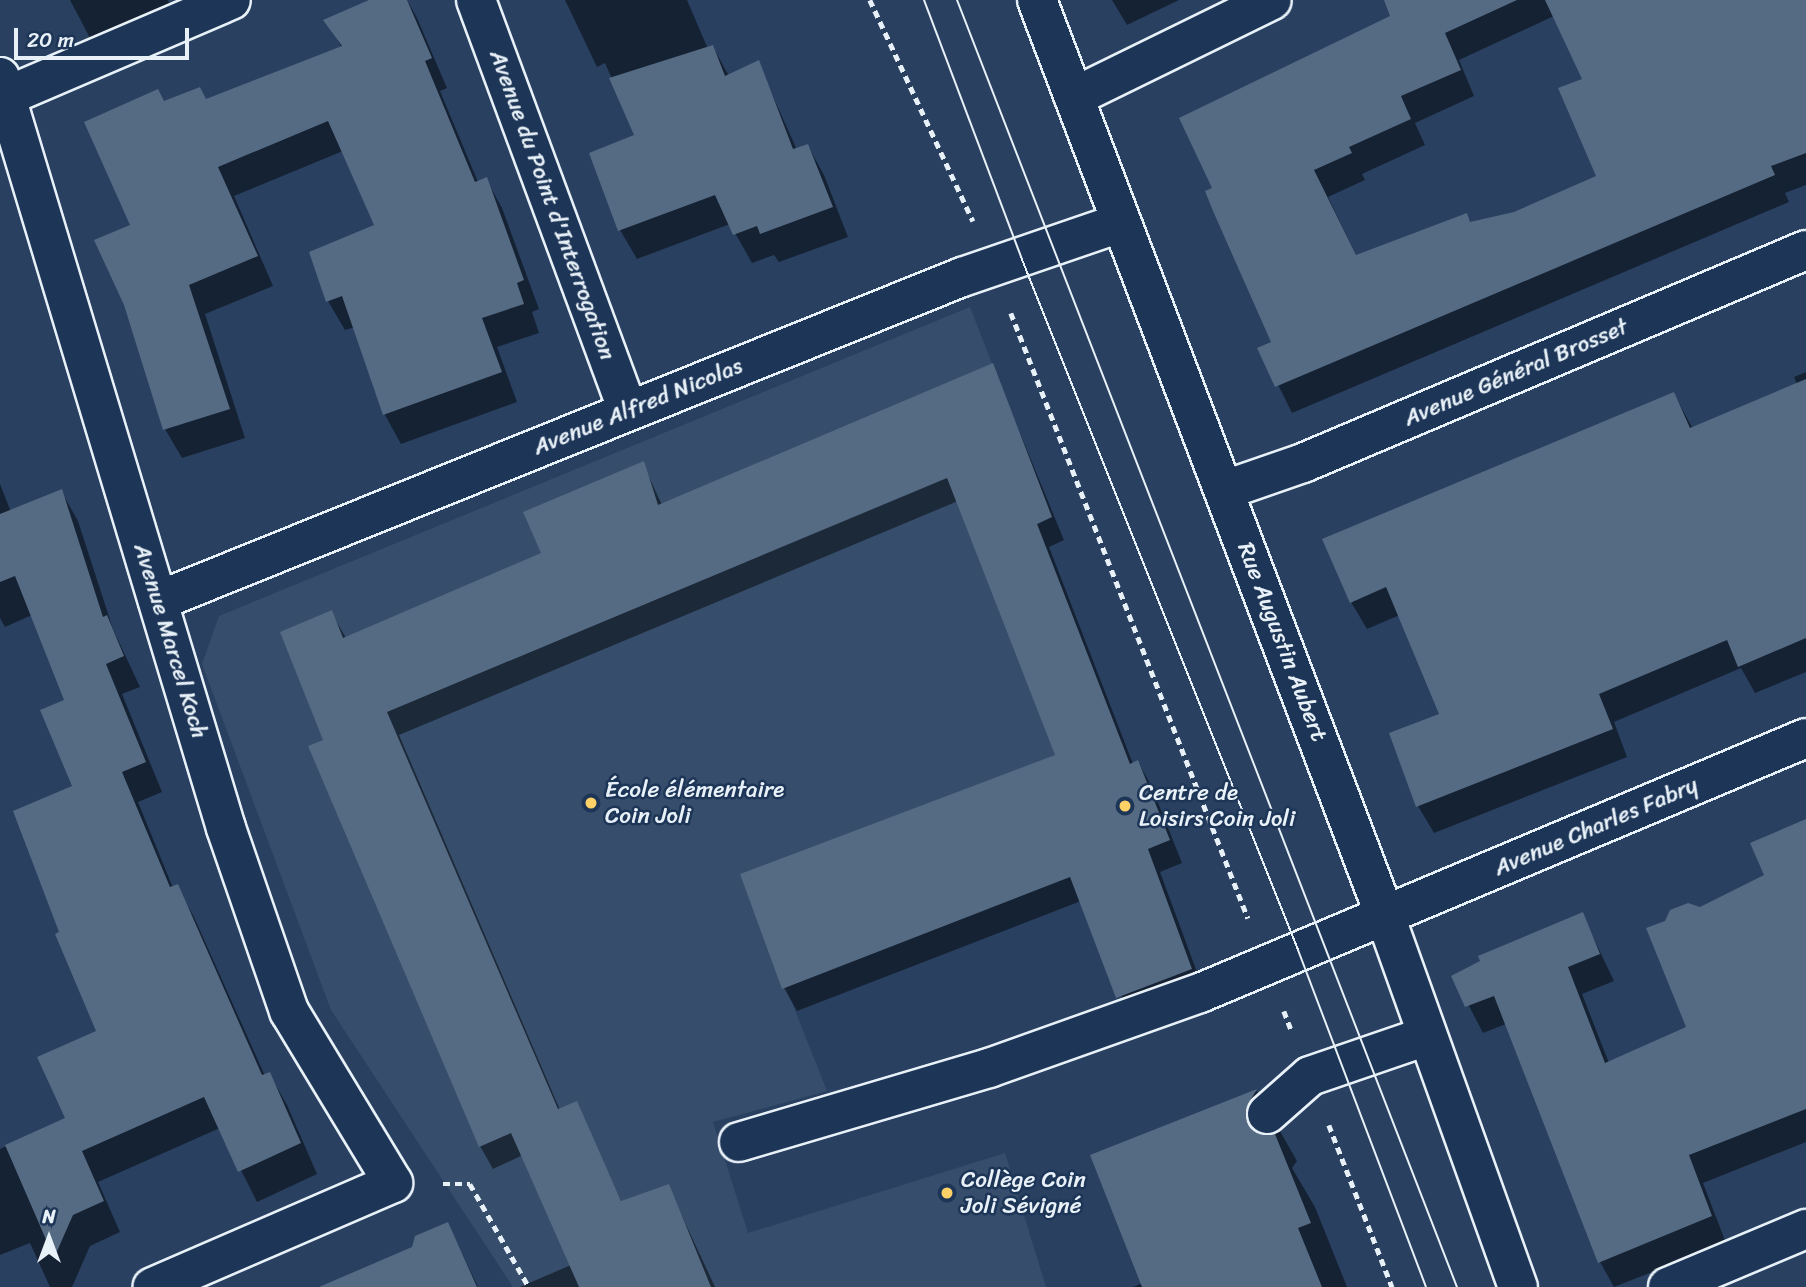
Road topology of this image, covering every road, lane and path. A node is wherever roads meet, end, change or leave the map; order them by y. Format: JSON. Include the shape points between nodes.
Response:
{"nodes":[{"id":1,"x":231,"y":0,"type":"edge"},
{"id":2,"x":476,"y":0,"type":"edge"},
{"id":3,"x":870,"y":0,"type":"edge"},
{"id":4,"x":1037,"y":0,"type":"edge"},
{"id":5,"x":1272,"y":0,"type":"edge"},
{"id":6,"x":2,"y":91,"type":"edge"},
{"id":7,"x":1074,"y":97,"type":"junction"},
{"id":8,"x":1121,"y":223,"type":"junction"},
{"id":9,"x":1806,"y":250,"type":"edge"},
{"id":10,"x":993,"y":266,"type":"junction"},
{"id":11,"x":628,"y":411,"type":"junction"},
{"id":12,"x":1225,"y":490,"type":"junction"},
{"id":13,"x":158,"y":601,"type":"junction"},
{"id":14,"x":1806,"y":738,"type":"edge"},
{"id":15,"x":1384,"y":913,"type":"junction"},
{"id":16,"x":1266,"y":965,"type":"junction"},
{"id":17,"x":1427,"y":1037,"type":"junction"},
{"id":18,"x":1310,"y":1076,"type":"junction"},
{"id":19,"x":1267,"y":1114,"type":"dead end"},
{"id":20,"x":739,"y":1142,"type":"dead end"},
{"id":21,"x":393,"y":1183,"type":"junction"},
{"id":22,"x":1806,"y":1229,"type":"edge"},
{"id":23,"x":153,"y":1287,"type":"edge"},
{"id":24,"x":529,"y":1287,"type":"edge"},
{"id":25,"x":1392,"y":1287,"type":"edge"},
{"id":26,"x":1518,"y":1287,"type":"edge"},
{"id":27,"x":1668,"y":1287,"type":"edge"}],
"edges":[{"from":1,"to":6,"type":"street"},
{"from":2,"to":11,"type":"street","name":"Avenue du Point d'Interrogation"},
{"from":3,"to":10,"type":"path"},
{"from":4,"to":7,"type":"street","name":"Rue Augustin Aubert"},
{"from":5,"to":7,"type":"street"},
{"from":6,"to":13,"type":"street","name":"Avenue Marcel Koch"},
{"from":7,"to":8,"type":"street","name":"Rue Augustin Aubert"},
{"from":8,"to":10,"type":"street","name":"Avenue Alfred Nicolas"},
{"from":8,"to":12,"type":"street","name":"Rue Augustin Aubert"},
{"from":9,"to":12,"type":"street","name":"Avenue Général Brosset","via":[[1303,463]]},
{"from":10,"to":11,"type":"street","name":"Avenue Alfred Nicolas"},
{"from":10,"to":16,"type":"path"},
{"from":11,"to":13,"type":"street","name":"Avenue Alfred Nicolas"},
{"from":12,"to":15,"type":"street","name":"Rue Augustin Aubert"},
{"from":13,"to":21,"type":"street","name":"Avenue Marcel Koch","via":[[226,828],[289,1011]]},
{"from":14,"to":15,"type":"street","name":"Avenue Charles Fabry"},
{"from":15,"to":16,"type":"street","name":"Avenue Charles Fabry"},
{"from":15,"to":17,"type":"street","name":"Rue Augustin Aubert"},
{"from":16,"to":18,"type":"path"},
{"from":16,"to":20,"type":"street","name":"Avenue Charles Fabry","via":[[989,1068]]},
{"from":17,"to":18,"type":"street"},
{"from":17,"to":26,"type":"street","name":"Rue Augustin Aubert"},
{"from":18,"to":19,"type":"street"},
{"from":18,"to":25,"type":"path"},
{"from":21,"to":23,"type":"street"},
{"from":21,"to":24,"type":"path","via":[[470,1184]]},
{"from":22,"to":27,"type":"street"}]}
